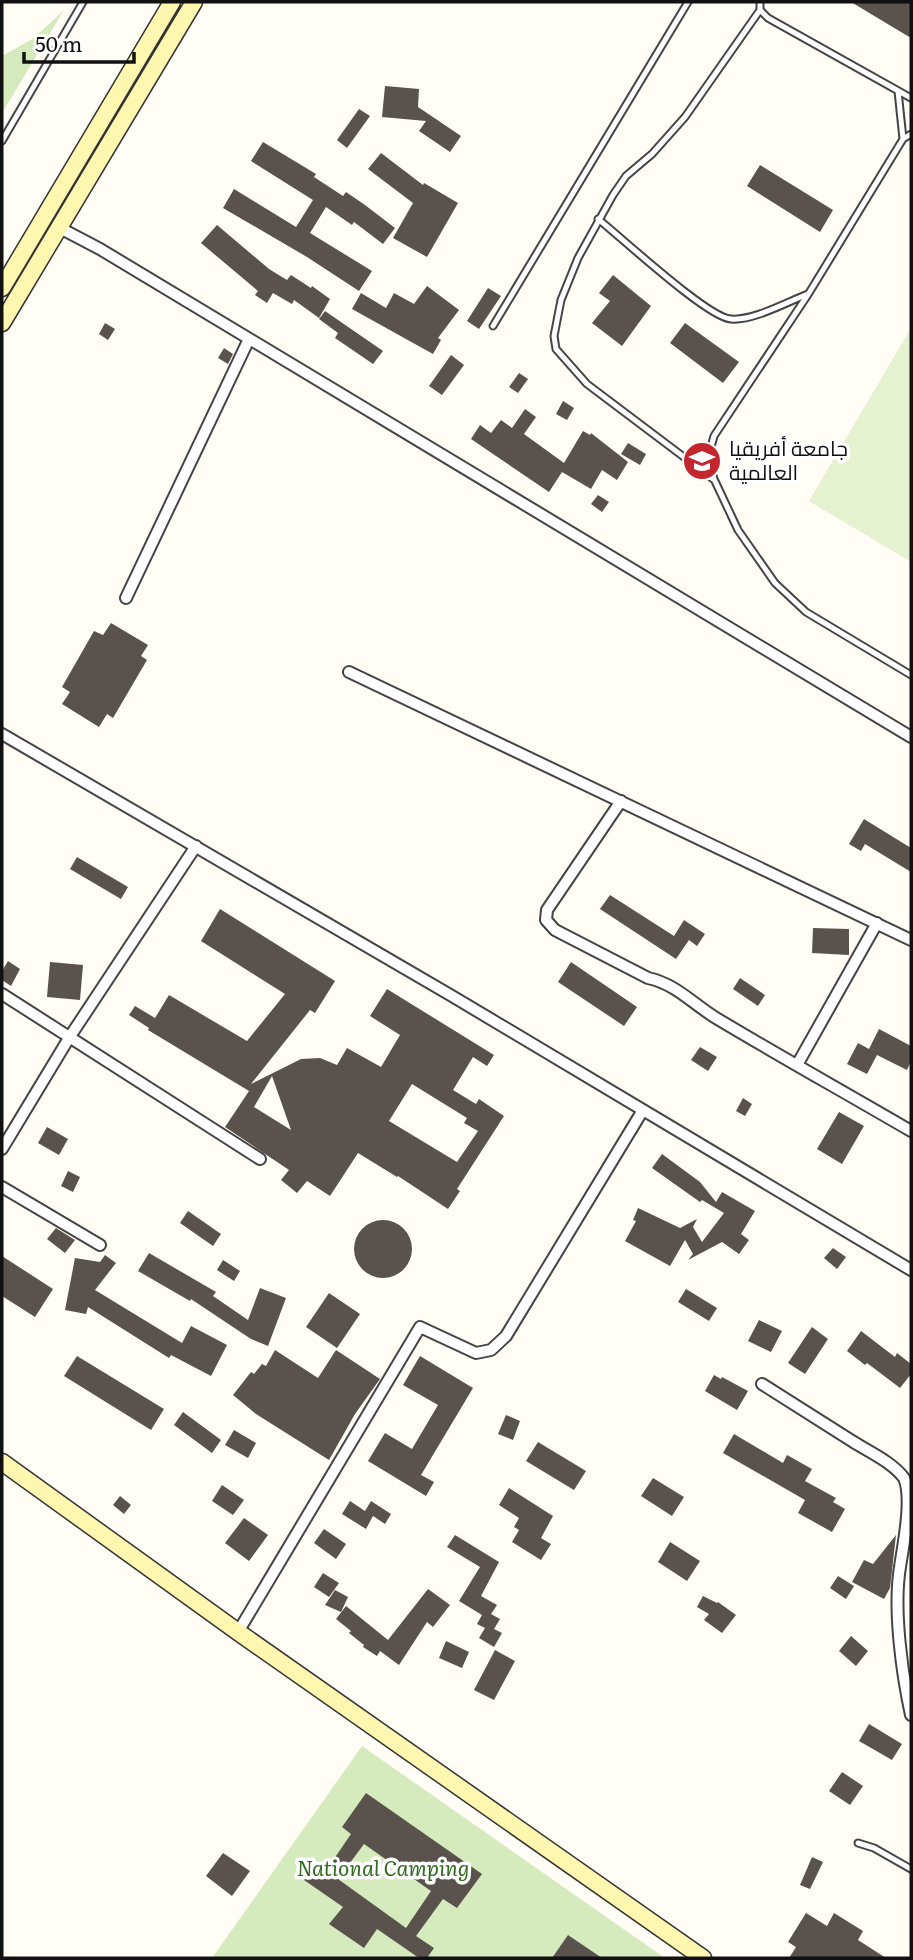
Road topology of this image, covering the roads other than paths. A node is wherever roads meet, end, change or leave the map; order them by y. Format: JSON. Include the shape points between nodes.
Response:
{"nodes":[{"id":1,"x":83,"y":2,"type":"edge"},
{"id":2,"x":172,"y":2,"type":"edge"},
{"id":3,"x":194,"y":2,"type":"edge"},
{"id":4,"x":688,"y":2,"type":"edge"},
{"id":5,"x":760,"y":2,"type":"edge"},
{"id":6,"x":760,"y":10,"type":"junction"},
{"id":7,"x":898,"y":90,"type":"junction"},
{"id":8,"x":911,"y":98,"type":"edge"},
{"id":9,"x":911,"y":134,"type":"edge"},
{"id":10,"x":903,"y":138,"type":"junction"},
{"id":11,"x":2,"y":141,"type":"edge"},
{"id":12,"x":598,"y":219,"type":"junction"},
{"id":13,"x":60,"y":228,"type":"junction"},
{"id":14,"x":2,"y":288,"type":"edge"},
{"id":15,"x":809,"y":293,"type":"junction"},
{"id":16,"x":2,"y":323,"type":"edge"},
{"id":17,"x":493,"y":326,"type":"dead end"},
{"id":18,"x":249,"y":339,"type":"junction"},
{"id":19,"x":714,"y":479,"type":"junction"},
{"id":20,"x":126,"y":598,"type":"dead end"},
{"id":21,"x":349,"y":672,"type":"dead end"},
{"id":22,"x":911,"y":675,"type":"edge"},
{"id":23,"x":2,"y":734,"type":"edge"},
{"id":24,"x":911,"y":737,"type":"edge"},
{"id":25,"x":621,"y":801,"type":"junction"},
{"id":26,"x":196,"y":846,"type":"junction"},
{"id":27,"x":877,"y":923,"type":"junction"},
{"id":28,"x":911,"y":940,"type":"edge"},
{"id":29,"x":2,"y":995,"type":"edge"},
{"id":30,"x":69,"y":1038,"type":"junction"},
{"id":31,"x":797,"y":1065,"type":"junction"},
{"id":32,"x":643,"y":1110,"type":"junction"},
{"id":33,"x":911,"y":1131,"type":"edge"},
{"id":34,"x":2,"y":1149,"type":"edge"},
{"id":35,"x":260,"y":1159,"type":"dead end"},
{"id":36,"x":2,"y":1187,"type":"edge"},
{"id":37,"x":100,"y":1245,"type":"dead end"},
{"id":38,"x":911,"y":1270,"type":"edge"},
{"id":39,"x":762,"y":1384,"type":"dead end"},
{"id":40,"x":2,"y":1462,"type":"edge"},
{"id":41,"x":238,"y":1632,"type":"junction"},
{"id":42,"x":911,"y":1715,"type":"edge"},
{"id":43,"x":858,"y":1843,"type":"dead end"},
{"id":44,"x":911,"y":1869,"type":"edge"},
{"id":45,"x":703,"y":1958,"type":"edge"}],
"edges":[{"from":1,"to":11,"type":"lane"},
{"from":2,"to":14,"type":"street"},
{"from":3,"to":13,"type":"street"},
{"from":4,"to":17,"type":"lane"},
{"from":5,"to":6,"type":"lane"},
{"from":6,"to":7,"type":"lane"},
{"from":6,"to":12,"type":"lane","via":[[685,117],[620,183]]},
{"from":7,"to":8,"type":"lane"},
{"from":7,"to":10,"type":"lane"},
{"from":9,"to":10,"type":"lane"},
{"from":10,"to":15,"type":"lane"},
{"from":12,"to":15,"type":"lane","via":[[708,310],[730,320]]},
{"from":12,"to":19,"type":"lane","via":[[561,300],[556,349],[587,384]]},
{"from":13,"to":16,"type":"street"},
{"from":13,"to":18,"type":"street"},
{"from":15,"to":19,"type":"lane","via":[[714,436],[708,458]]},
{"from":18,"to":20,"type":"street"},
{"from":18,"to":24,"type":"street"},
{"from":19,"to":22,"type":"lane","via":[[738,530],[775,583],[806,612]]},
{"from":21,"to":25,"type":"street"},
{"from":23,"to":26,"type":"street"},
{"from":25,"to":27,"type":"street"},
{"from":25,"to":31,"type":"street","via":[[547,910],[546,920],[555,930],[676,988],[713,1017]]},
{"from":26,"to":30,"type":"street"},
{"from":26,"to":32,"type":"street"},
{"from":27,"to":28,"type":"street"},
{"from":27,"to":31,"type":"street"},
{"from":29,"to":30,"type":"street"},
{"from":30,"to":34,"type":"street"},
{"from":30,"to":35,"type":"street"},
{"from":31,"to":33,"type":"street"},
{"from":32,"to":38,"type":"street"},
{"from":32,"to":41,"type":"street","via":[[506,1336],[491,1350],[476,1353],[420,1327]]},
{"from":36,"to":37,"type":"street"},
{"from":39,"to":42,"type":"street","via":[[887,1463],[906,1480],[908,1530],[898,1599]]},
{"from":40,"to":41,"type":"street"},
{"from":41,"to":45,"type":"street"},
{"from":43,"to":44,"type":"lane"}]}
